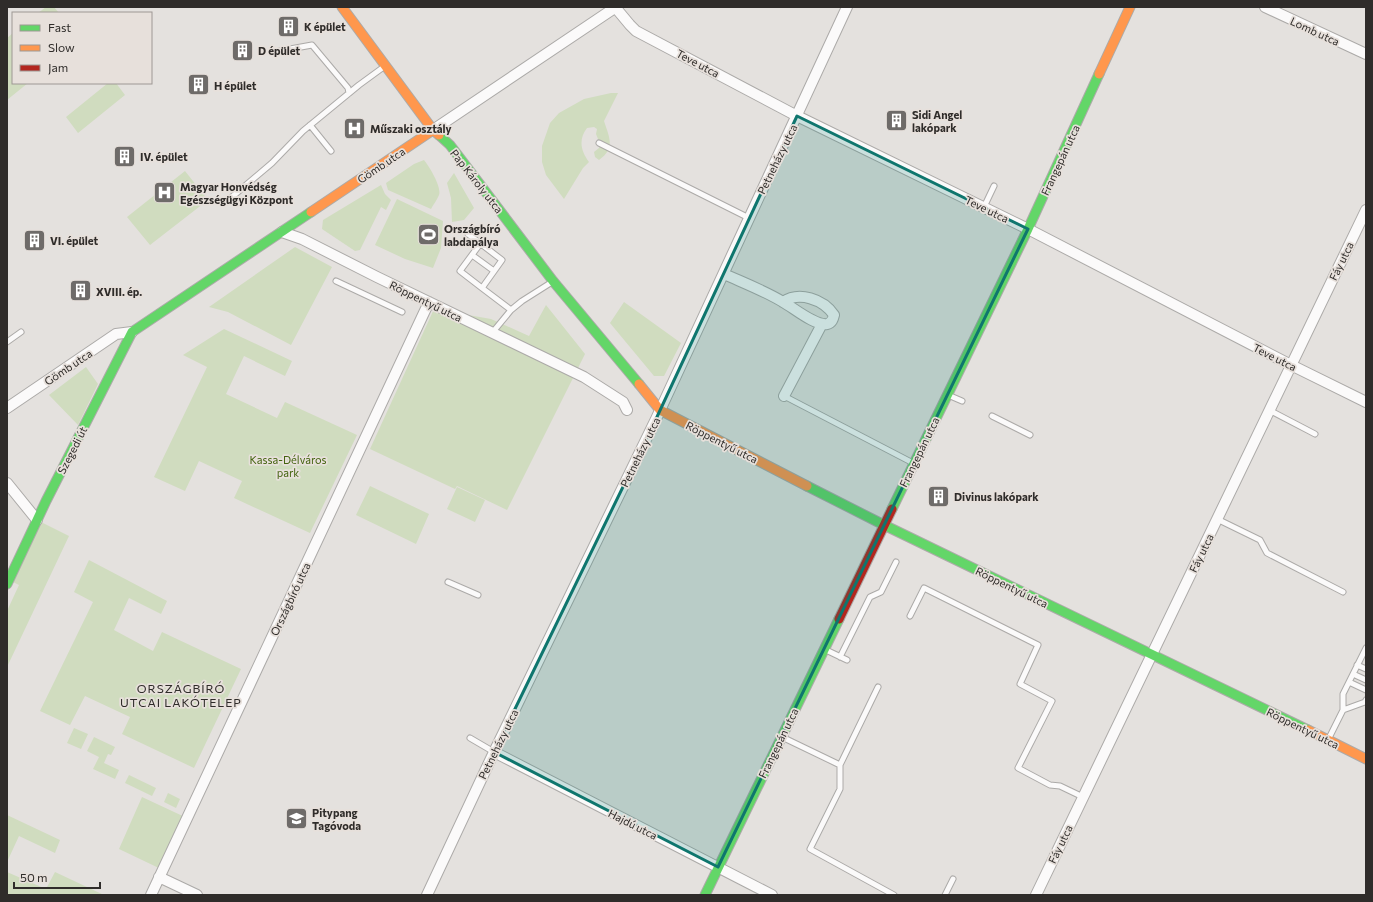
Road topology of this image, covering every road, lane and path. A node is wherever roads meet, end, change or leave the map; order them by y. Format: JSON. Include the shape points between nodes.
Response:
{"nodes":[{"id":1,"x":342,"y":7,"type":"edge"},
{"id":2,"x":616,"y":7,"type":"edge"},
{"id":3,"x":847,"y":7,"type":"edge"},
{"id":4,"x":1130,"y":7,"type":"edge"},
{"id":5,"x":1265,"y":7,"type":"edge"},
{"id":6,"x":279,"y":51,"type":"dead end"},
{"id":7,"x":1366,"y":54,"type":"edge"},
{"id":8,"x":386,"y":65,"type":"junction"},
{"id":9,"x":349,"y":93,"type":"junction"},
{"id":10,"x":797,"y":116,"type":"junction"},
{"id":11,"x":310,"y":125,"type":"junction"},
{"id":12,"x":434,"y":130,"type":"junction"},
{"id":13,"x":599,"y":143,"type":"dead end"},
{"id":14,"x":331,"y":151,"type":"dead end"},
{"id":15,"x":994,"y":186,"type":"dead end"},
{"id":16,"x":226,"y":202,"type":"dead end"},
{"id":17,"x":984,"y":207,"type":"junction"},
{"id":18,"x":1366,"y":210,"type":"edge"},
{"id":19,"x":749,"y":218,"type":"junction"},
{"id":20,"x":1028,"y":229,"type":"junction"},
{"id":21,"x":282,"y":232,"type":"junction"},
{"id":22,"x":468,"y":234,"type":"dead end"},
{"id":23,"x":480,"y":244,"type":"junction"},
{"id":24,"x":472,"y":255,"type":"junction"},
{"id":25,"x":494,"y":271,"type":"junction"},
{"id":26,"x":724,"y":274,"type":"junction"},
{"id":27,"x":336,"y":281,"type":"dead end"},
{"id":28,"x":553,"y":281,"type":"junction"},
{"id":29,"x":482,"y":288,"type":"junction"},
{"id":30,"x":429,"y":302,"type":"junction"},
{"id":31,"x":783,"y":302,"type":"junction"},
{"id":32,"x":511,"y":310,"type":"junction"},
{"id":33,"x":402,"y":312,"type":"dead end"},
{"id":34,"x":822,"y":324,"type":"junction"},
{"id":35,"x":21,"y":332,"type":"dead end"},
{"id":36,"x":132,"y":332,"type":"junction"},
{"id":37,"x":492,"y":333,"type":"junction"},
{"id":38,"x":7,"y":342,"type":"edge"},
{"id":39,"x":1291,"y":365,"type":"junction"},
{"id":40,"x":948,"y":394,"type":"junction"},
{"id":41,"x":784,"y":396,"type":"joint"},
{"id":42,"x":962,"y":401,"type":"dead end"},
{"id":43,"x":1366,"y":402,"type":"edge"},
{"id":44,"x":7,"y":408,"type":"edge"},
{"id":45,"x":627,"y":410,"type":"dead end"},
{"id":46,"x":660,"y":410,"type":"junction"},
{"id":47,"x":1269,"y":410,"type":"junction"},
{"id":48,"x":992,"y":416,"type":"dead end"},
{"id":49,"x":1315,"y":434,"type":"dead end"},
{"id":50,"x":1030,"y":435,"type":"dead end"},
{"id":51,"x":914,"y":464,"type":"junction"},
{"id":52,"x":7,"y":483,"type":"edge"},
{"id":53,"x":1217,"y":519,"type":"junction"},
{"id":54,"x":37,"y":520,"type":"junction"},
{"id":55,"x":884,"y":525,"type":"junction"},
{"id":56,"x":896,"y":562,"type":"dead end"},
{"id":57,"x":448,"y":582,"type":"dead end"},
{"id":58,"x":7,"y":584,"type":"edge"},
{"id":59,"x":1343,"y":592,"type":"dead end"},
{"id":60,"x":478,"y":595,"type":"dead end"},
{"id":61,"x":910,"y":616,"type":"dead end"},
{"id":62,"x":1366,"y":648,"type":"edge"},
{"id":63,"x":824,"y":649,"type":"junction"},
{"id":64,"x":1152,"y":654,"type":"junction"},
{"id":65,"x":840,"y":657,"type":"junction"},
{"id":66,"x":1364,"y":658,"type":"edge"},
{"id":67,"x":847,"y":660,"type":"dead end"},
{"id":68,"x":1357,"y":665,"type":"junction"},
{"id":69,"x":1366,"y":669,"type":"edge"},
{"id":70,"x":1353,"y":674,"type":"junction"},
{"id":71,"x":1366,"y":680,"type":"edge"},
{"id":72,"x":1349,"y":682,"type":"junction"},
{"id":73,"x":878,"y":687,"type":"dead end"},
{"id":74,"x":1366,"y":690,"type":"edge"},
{"id":75,"x":1366,"y":700,"type":"edge"},
{"id":76,"x":1343,"y":710,"type":"junction"},
{"id":77,"x":781,"y":737,"type":"junction"},
{"id":78,"x":470,"y":738,"type":"dead end"},
{"id":79,"x":1328,"y":741,"type":"junction"},
{"id":80,"x":494,"y":752,"type":"junction"},
{"id":81,"x":1366,"y":759,"type":"edge"},
{"id":82,"x":840,"y":765,"type":"junction"},
{"id":83,"x":1083,"y":797,"type":"junction"},
{"id":84,"x":718,"y":867,"type":"junction"},
{"id":85,"x":159,"y":877,"type":"junction"},
{"id":86,"x":953,"y":879,"type":"dead end"},
{"id":87,"x":151,"y":895,"type":"edge"},
{"id":88,"x":197,"y":895,"type":"edge"},
{"id":89,"x":427,"y":895,"type":"edge"},
{"id":90,"x":705,"y":895,"type":"edge"},
{"id":91,"x":772,"y":895,"type":"edge"},
{"id":92,"x":894,"y":895,"type":"edge"},
{"id":93,"x":945,"y":895,"type":"edge"},
{"id":94,"x":1036,"y":895,"type":"edge"}],
"edges":[{"from":1,"to":8,"type":"street","name":"Pap Károly utca"},
{"from":2,"to":10,"type":"street","name":"Teve utca","via":[[636,31]]},
{"from":2,"to":12,"type":"street","name":"Gömb utca"},
{"from":3,"to":10,"type":"street","name":"Petneházy utca"},
{"from":4,"to":20,"type":"street","name":"Frangepán utca"},
{"from":5,"to":7,"type":"street","name":"Lomb utca"},
{"from":6,"to":9,"type":"lane","via":[[312,45],[348,88]]},
{"from":8,"to":9,"type":"lane"},
{"from":8,"to":12,"type":"street","name":"Pap Károly utca"},
{"from":9,"to":11,"type":"lane"},
{"from":10,"to":17,"type":"street","name":"Teve utca"},
{"from":10,"to":19,"type":"street","name":"Petneházy utca"},
{"from":11,"to":14,"type":"lane"},
{"from":11,"to":16,"type":"lane","via":[[272,163]]},
{"from":12,"to":21,"type":"street","name":"Gömb utca"},
{"from":12,"to":28,"type":"street","name":"Pap Károly utca","via":[[450,146]]},
{"from":13,"to":19,"type":"lane"},
{"from":15,"to":17,"type":"lane"},
{"from":17,"to":20,"type":"street","name":"Teve utca"},
{"from":18,"to":39,"type":"street","name":"Fáy utca"},
{"from":19,"to":26,"type":"street","name":"Petneházy utca"},
{"from":20,"to":39,"type":"street","name":"Teve utca"},
{"from":20,"to":40,"type":"street","name":"Frangepán utca"},
{"from":21,"to":30,"type":"street","name":"Röppentyű utca","via":[[302,239]]},
{"from":21,"to":36,"type":"street","name":"Gömb utca"},
{"from":22,"to":23,"type":"lane"},
{"from":23,"to":24,"type":"lane"},
{"from":23,"to":25,"type":"lane","via":[[502,260]]},
{"from":24,"to":25,"type":"lane"},
{"from":24,"to":29,"type":"lane","via":[[460,271]]},
{"from":25,"to":29,"type":"lane"},
{"from":26,"to":31,"type":"street"},
{"from":26,"to":46,"type":"street","name":"Petneházy utca"},
{"from":27,"to":33,"type":"lane"},
{"from":28,"to":32,"type":"lane"},
{"from":28,"to":46,"type":"street","name":"Pap Károly utca"},
{"from":29,"to":32,"type":"lane"},
{"from":30,"to":37,"type":"street","name":"Röppentyű utca"},
{"from":30,"to":85,"type":"street","name":"Országbíró utca"},
{"from":31,"to":34,"type":"street","via":[[805,317]]},
{"from":31,"to":34,"type":"street","via":[[790,297],[800,297],[823,304],[834,315],[830,323]]},
{"from":32,"to":37,"type":"lane"},
{"from":34,"to":41,"type":"street"},
{"from":35,"to":38,"type":"lane"},
{"from":36,"to":44,"type":"street","name":"Gömb utca","via":[[116,334]]},
{"from":36,"to":54,"type":"street","name":"Szegedi út"},
{"from":37,"to":45,"type":"street","name":"Röppentyű utca","via":[[584,377],[623,402]]},
{"from":39,"to":43,"type":"street","name":"Teve utca"},
{"from":39,"to":47,"type":"street","name":"Fáy utca"},
{"from":40,"to":42,"type":"lane"},
{"from":40,"to":51,"type":"street","name":"Frangepán utca"},
{"from":41,"to":51,"type":"lane"},
{"from":46,"to":55,"type":"street","name":"Röppentyű utca"},
{"from":46,"to":80,"type":"street","name":"Petneházy utca"},
{"from":47,"to":49,"type":"lane"},
{"from":47,"to":53,"type":"street","name":"Fáy utca"},
{"from":48,"to":50,"type":"lane"},
{"from":51,"to":55,"type":"street","name":"Frangepán utca"},
{"from":52,"to":54,"type":"street"},
{"from":53,"to":59,"type":"lane","via":[[1260,540],[1267,552]]},
{"from":53,"to":64,"type":"street","name":"Fáy utca"},
{"from":54,"to":58,"type":"street","name":"Szegedi út"},
{"from":55,"to":63,"type":"street","name":"Frangepán utca"},
{"from":55,"to":64,"type":"street","name":"Röppentyű utca"},
{"from":56,"to":65,"type":"lane","via":[[881,592],[870,597]]},
{"from":57,"to":60,"type":"lane"},
{"from":61,"to":83,"type":"lane","via":[[924,588],[1038,646],[1020,684],[1052,701],[1018,768],[1050,785],[1060,786]]},
{"from":62,"to":66,"type":"lane"},
{"from":63,"to":65,"type":"lane"},
{"from":63,"to":77,"type":"street","name":"Frangepán utca"},
{"from":64,"to":79,"type":"street","name":"Röppentyű utca"},
{"from":64,"to":83,"type":"street","name":"Fáy utca"},
{"from":65,"to":67,"type":"lane"},
{"from":66,"to":68,"type":"lane"},
{"from":68,"to":69,"type":"lane"},
{"from":68,"to":70,"type":"lane"},
{"from":70,"to":71,"type":"lane"},
{"from":70,"to":72,"type":"lane"},
{"from":72,"to":74,"type":"lane"},
{"from":72,"to":76,"type":"lane","via":[[1343,694]]},
{"from":73,"to":82,"type":"lane"},
{"from":75,"to":76,"type":"lane"},
{"from":76,"to":79,"type":"lane"},
{"from":77,"to":82,"type":"lane"},
{"from":77,"to":84,"type":"street","name":"Frangepán utca"},
{"from":78,"to":80,"type":"lane"},
{"from":79,"to":81,"type":"street","name":"Röppentyű utca"},
{"from":80,"to":84,"type":"street","name":"Hajdú utca"},
{"from":80,"to":89,"type":"street","name":"Petneházy utca"},
{"from":82,"to":92,"type":"lane","via":[[840,789],[810,849]]},
{"from":83,"to":94,"type":"street","name":"Fáy utca"},
{"from":84,"to":90,"type":"street","name":"Frangepán utca"},
{"from":84,"to":91,"type":"street","name":"Hajdú utca"},
{"from":85,"to":87,"type":"street","name":"Országbíró utca"},
{"from":85,"to":88,"type":"street"},
{"from":86,"to":93,"type":"lane"}]}
